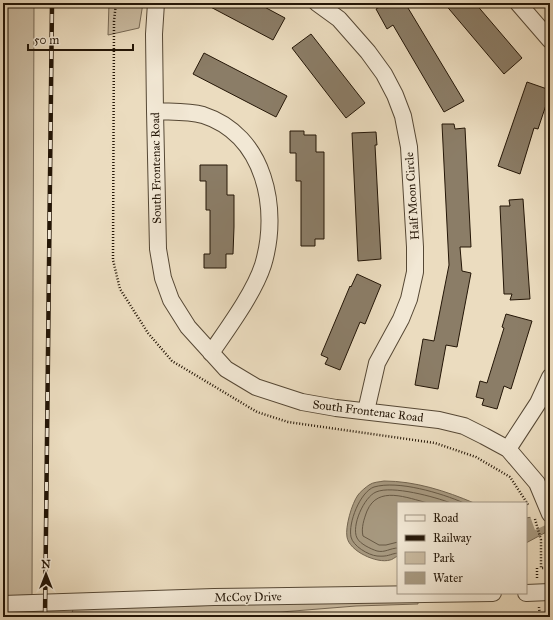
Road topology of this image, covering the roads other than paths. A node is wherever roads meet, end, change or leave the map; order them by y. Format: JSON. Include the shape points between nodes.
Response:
{"nodes":[{"id":1,"x":156,"y":3,"type":"edge"},
{"id":2,"x":317,"y":3,"type":"edge"},
{"id":3,"x":518,"y":3,"type":"edge"},
{"id":4,"x":550,"y":40,"type":"edge"},
{"id":5,"x":155,"y":111,"type":"junction"},
{"id":6,"x":211,"y":353,"type":"junction"},
{"id":7,"x":550,"y":376,"type":"edge"},
{"id":8,"x":366,"y":411,"type":"junction"},
{"id":9,"x":508,"y":449,"type":"junction"},
{"id":10,"x":548,"y":508,"type":"edge"},
{"id":11,"x":527,"y":592,"type":"edge"},
{"id":12,"x":550,"y":592,"type":"edge"},
{"id":13,"x":423,"y":594,"type":"edge"},
{"id":14,"x":3,"y":604,"type":"edge"}],
"edges":[{"from":1,"to":5,"type":"street","name":"South Frontenac Road"},
{"from":2,"to":8,"type":"street","name":"Half Moon Circle","via":[[339,19],[384,74],[403,116],[409,147],[415,272],[409,299],[377,363]]},
{"from":3,"to":4,"type":"street"},
{"from":5,"to":6,"type":"street","name":"South Frontenac Road","via":[[158,249],[163,278],[171,300]]},
{"from":5,"to":6,"type":"street","via":[[194,113],[216,121],[239,136],[254,156],[266,183],[269,229],[263,266],[254,286]]},
{"from":6,"to":8,"type":"street","name":"South Frontenac Road","via":[[226,368],[256,387],[302,402]]},
{"from":7,"to":9,"type":"street","via":[[538,403]]},
{"from":8,"to":9,"type":"street","name":"South Frontenac Road","via":[[439,420],[464,426]]},
{"from":9,"to":10,"type":"street","name":"South Frontenac Road","via":[[536,483]]},
{"from":11,"to":12,"type":"street"},
{"from":13,"to":14,"type":"street","name":"McCoy Drive"}]}
